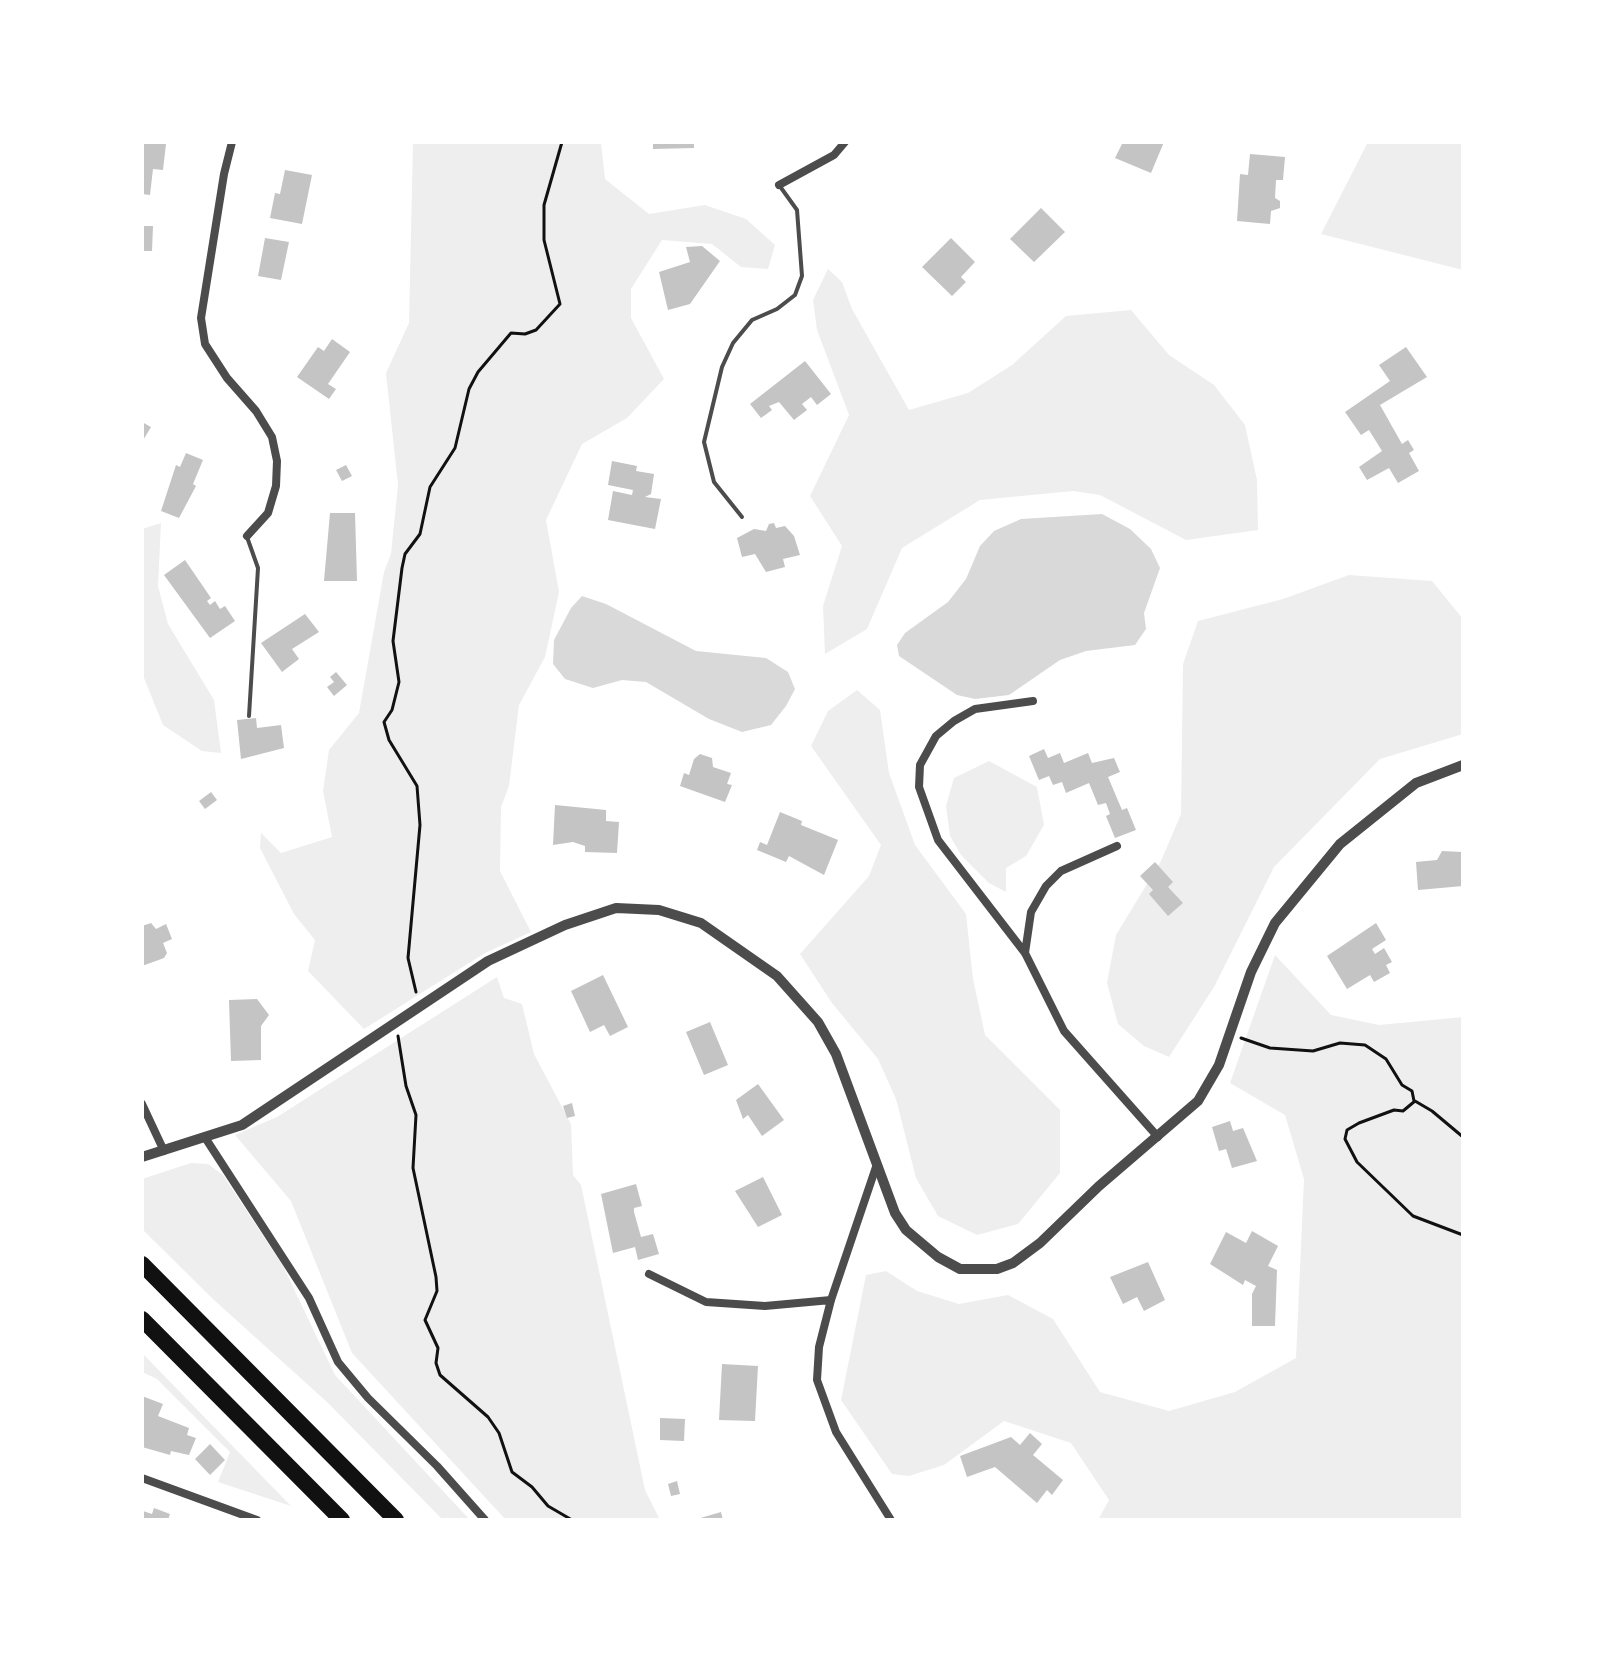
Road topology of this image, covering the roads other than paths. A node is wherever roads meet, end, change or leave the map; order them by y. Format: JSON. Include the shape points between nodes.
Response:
{"nodes":[{"id":1,"x":232,"y":142,"type":"edge"},
{"id":2,"x":845,"y":142,"type":"edge"},
{"id":3,"x":779,"y":185,"type":"joint"},
{"id":4,"x":742,"y":517,"type":"dead end"},
{"id":5,"x":247,"y":536,"type":"joint"},
{"id":6,"x":1033,"y":701,"type":"dead end"},
{"id":7,"x":249,"y":716,"type":"dead end"},
{"id":8,"x":1463,"y":765,"type":"edge"},
{"id":9,"x":1117,"y":846,"type":"dead end"},
{"id":10,"x":1025,"y":953,"type":"junction"},
{"id":11,"x":142,"y":1104,"type":"edge"},
{"id":12,"x":1158,"y":1137,"type":"junction"},
{"id":13,"x":206,"y":1139,"type":"junction"},
{"id":14,"x":164,"y":1151,"type":"junction"},
{"id":15,"x":142,"y":1157,"type":"edge"},
{"id":16,"x":877,"y":1164,"type":"junction"},
{"id":17,"x":142,"y":1264,"type":"edge"},
{"id":18,"x":649,"y":1274,"type":"dead end"},
{"id":19,"x":831,"y":1300,"type":"junction"},
{"id":20,"x":142,"y":1319,"type":"edge"},
{"id":21,"x":142,"y":1478,"type":"edge"},
{"id":22,"x":257,"y":1520,"type":"edge"},
{"id":23,"x":342,"y":1520,"type":"edge"},
{"id":24,"x":396,"y":1520,"type":"edge"},
{"id":25,"x":485,"y":1520,"type":"edge"},
{"id":26,"x":891,"y":1520,"type":"edge"}],
"edges":[{"from":1,"to":5,"type":"street","via":[[201,318],[205,344],[272,437],[276,486],[268,513]]},
{"from":2,"to":3,"type":"street","via":[[834,155]]},
{"from":3,"to":4,"type":"lane","via":[[797,210],[802,276],[795,295],[752,320],[733,343],[704,442],[714,482]]},
{"from":5,"to":7,"type":"lane","via":[[258,568]]},
{"from":6,"to":10,"type":"street","via":[[975,709],[954,721],[925,755],[919,787],[938,840]]},
{"from":8,"to":12,"type":"street","via":[[1437,772],[1396,797],[1340,844],[1304,885],[1260,953],[1210,1083]]},
{"from":9,"to":10,"type":"street","via":[[1061,871],[1046,886],[1031,912]]},
{"from":10,"to":12,"type":"street","via":[[1064,1031]]},
{"from":11,"to":14,"type":"street"},
{"from":12,"to":16,"type":"street","via":[[1040,1243],[1013,1263],[980,1271],[960,1269],[938,1257],[906,1230]]},
{"from":13,"to":14,"type":"street"},
{"from":13,"to":16,"type":"street","via":[[242,1125],[488,961],[616,908],[659,910],[701,923],[777,976],[818,1022],[858,1107]]},
{"from":13,"to":25,"type":"street","via":[[309,1298],[338,1362]]},
{"from":14,"to":15,"type":"street"},
{"from":16,"to":19,"type":"street"},
{"from":17,"to":24,"type":"highway"},
{"from":18,"to":19,"type":"street","via":[[706,1302],[765,1306]]},
{"from":19,"to":26,"type":"street","via":[[819,1347],[821,1397],[836,1432]]},
{"from":20,"to":23,"type":"highway"},
{"from":21,"to":22,"type":"street"}]}
